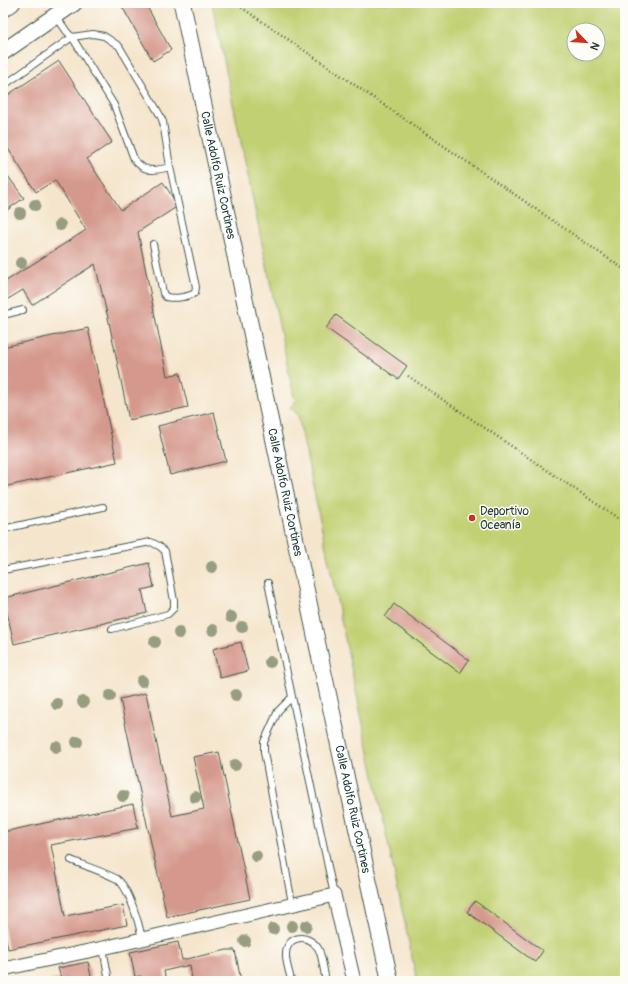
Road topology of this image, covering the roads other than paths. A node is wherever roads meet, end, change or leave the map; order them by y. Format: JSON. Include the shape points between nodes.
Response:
{"nodes":[{"id":1,"x":12,"y":3,"type":"edge"},
{"id":2,"x":74,"y":3,"type":"edge"},
{"id":3,"x":182,"y":3,"type":"edge"},
{"id":4,"x":3,"y":10,"type":"edge"},
{"id":5,"x":56,"y":15,"type":"junction"},
{"id":6,"x":72,"y":37,"type":"junction"},
{"id":7,"x":3,"y":52,"type":"edge"},
{"id":8,"x":3,"y":86,"type":"edge"},
{"id":9,"x":170,"y":166,"type":"junction"},
{"id":10,"x":153,"y":244,"type":"dead end"},
{"id":11,"x":23,"y":310,"type":"dead end"},
{"id":12,"x":3,"y":315,"type":"edge"},
{"id":13,"x":103,"y":507,"type":"dead end"},
{"id":14,"x":3,"y":529,"type":"edge"},
{"id":15,"x":3,"y":570,"type":"edge"},
{"id":16,"x":268,"y":583,"type":"dead end"},
{"id":17,"x":112,"y":629,"type":"dead end"},
{"id":18,"x":292,"y":697,"type":"junction"},
{"id":19,"x":71,"y":860,"type":"dead end"},
{"id":20,"x":334,"y":895,"type":"junction"},
{"id":21,"x":292,"y":903,"type":"junction"},
{"id":22,"x":142,"y":938,"type":"junction"},
{"id":23,"x":103,"y":948,"type":"junction"},
{"id":24,"x":3,"y":969,"type":"edge"},
{"id":25,"x":109,"y":981,"type":"edge"},
{"id":26,"x":291,"y":981,"type":"edge"},
{"id":27,"x":326,"y":981,"type":"edge"},
{"id":28,"x":354,"y":981,"type":"edge"},
{"id":29,"x":390,"y":981,"type":"edge"}],
"edges":[{"from":1,"to":4,"type":"street"},
{"from":2,"to":5,"type":"street"},
{"from":3,"to":29,"type":"street","name":"Calle Adolfo Ruiz Cortines"},
{"from":5,"to":6,"type":"lane"},
{"from":5,"to":7,"type":"street"},
{"from":6,"to":8,"type":"lane"},
{"from":6,"to":9,"type":"lane","via":[[114,105],[139,166],[147,170]]},
{"from":6,"to":9,"type":"lane","via":[[93,34],[104,36],[119,46],[163,122]]},
{"from":9,"to":10,"type":"lane","via":[[196,287],[191,296],[171,298],[163,293]]},
{"from":11,"to":12,"type":"lane"},
{"from":13,"to":14,"type":"lane"},
{"from":15,"to":17,"type":"lane","via":[[151,542],[159,546],[165,551],[174,608],[168,614]]},
{"from":16,"to":18,"type":"lane"},
{"from":18,"to":20,"type":"lane"},
{"from":18,"to":21,"type":"lane","via":[[278,712],[264,742]]},
{"from":19,"to":22,"type":"lane","via":[[118,880],[125,889],[138,919]]},
{"from":20,"to":21,"type":"street"},
{"from":20,"to":28,"type":"street"},
{"from":21,"to":22,"type":"street"},
{"from":22,"to":23,"type":"street"},
{"from":23,"to":24,"type":"street"},
{"from":23,"to":25,"type":"lane"},
{"from":26,"to":27,"type":"lane","via":[[286,956],[288,948],[292,941],[304,938],[319,949]]}]}
